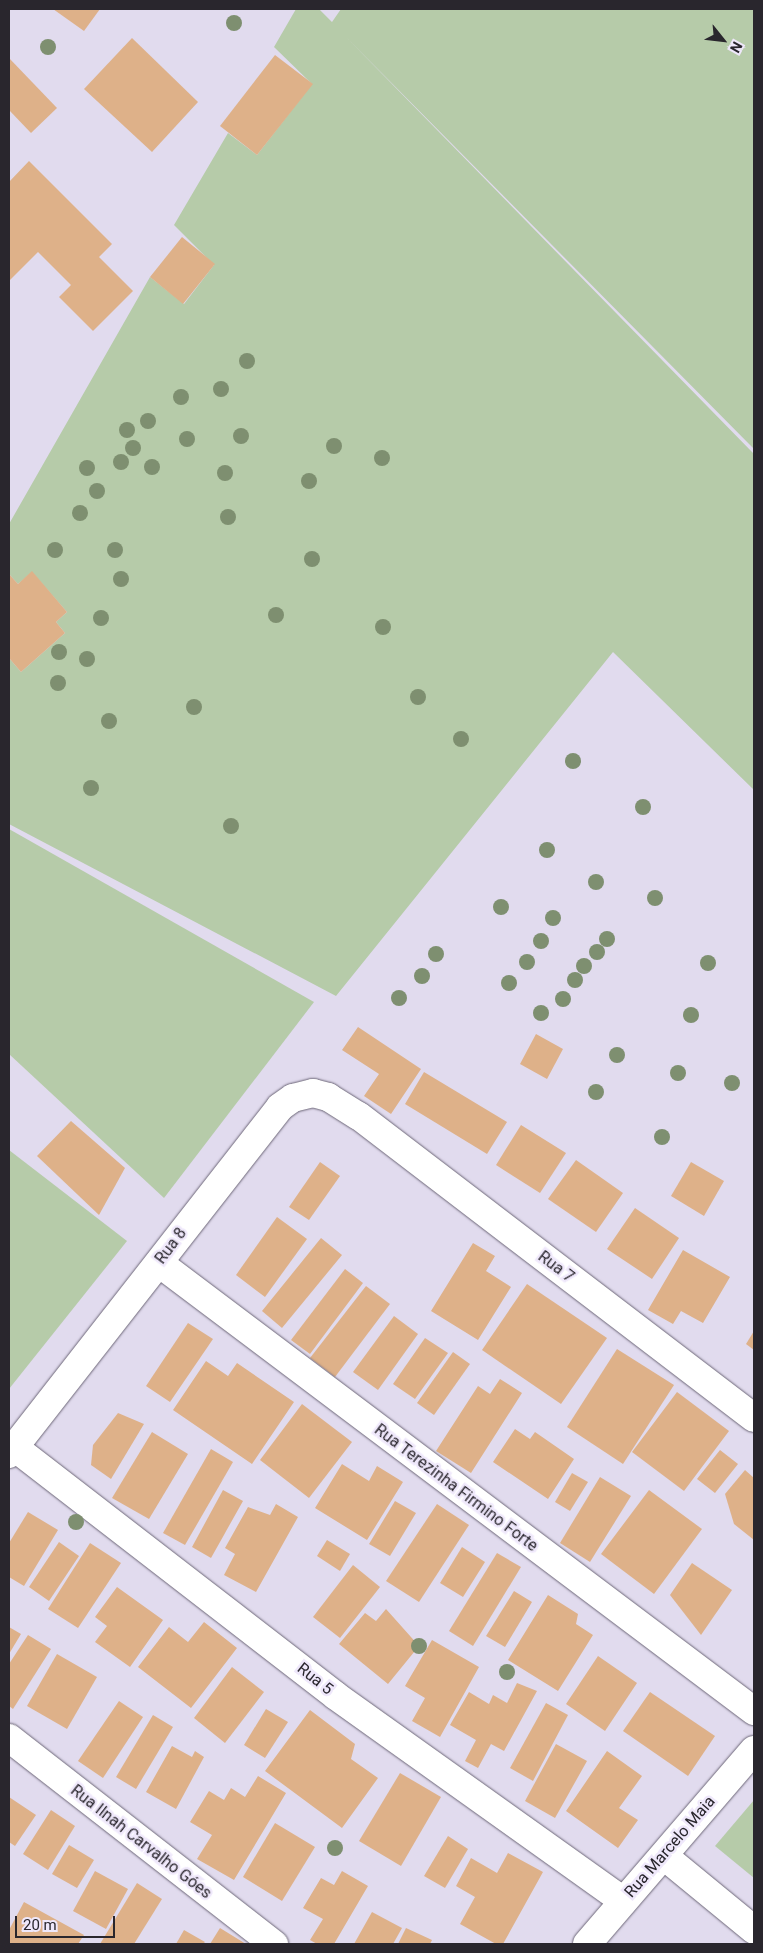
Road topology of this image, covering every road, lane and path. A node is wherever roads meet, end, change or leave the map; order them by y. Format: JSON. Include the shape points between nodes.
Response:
{"nodes":[{"id":1,"x":359,"y":1116,"type":"joint"},
{"id":2,"x":158,"y":1263,"type":"junction"},
{"id":3,"x":754,"y":1418,"type":"edge"},
{"id":4,"x":11,"y":1451,"type":"edge"},
{"id":5,"x":754,"y":1710,"type":"edge"},
{"id":6,"x":9,"y":1738,"type":"edge"},
{"id":7,"x":754,"y":1750,"type":"edge"},
{"id":8,"x":664,"y":1856,"type":"junction"},
{"id":9,"x":623,"y":1901,"type":"junction"},
{"id":10,"x":754,"y":1930,"type":"edge"},
{"id":11,"x":274,"y":1944,"type":"edge"},
{"id":12,"x":586,"y":1944,"type":"edge"}],
"edges":[{"from":1,"to":2,"type":"street","name":"Rua 8","via":[[328,1097],[312,1093],[293,1098],[280,1107]]},
{"from":1,"to":3,"type":"street","name":"Rua 7"},
{"from":2,"to":4,"type":"street","name":"Rua 8"},
{"from":2,"to":5,"type":"street","name":"Rua Terezinha Firmino Forte"},
{"from":4,"to":9,"type":"street","name":"Rua 5","via":[[336,1696]]},
{"from":6,"to":11,"type":"street","name":"Rua Ilnah Carvalho Góes"},
{"from":7,"to":8,"type":"street","name":"Rua Marcelo Maia"},
{"from":8,"to":9,"type":"street","name":"Rua Marcelo Maia"},
{"from":8,"to":10,"type":"street"},
{"from":9,"to":12,"type":"street","name":"Rua Marcelo Maia"}]}
